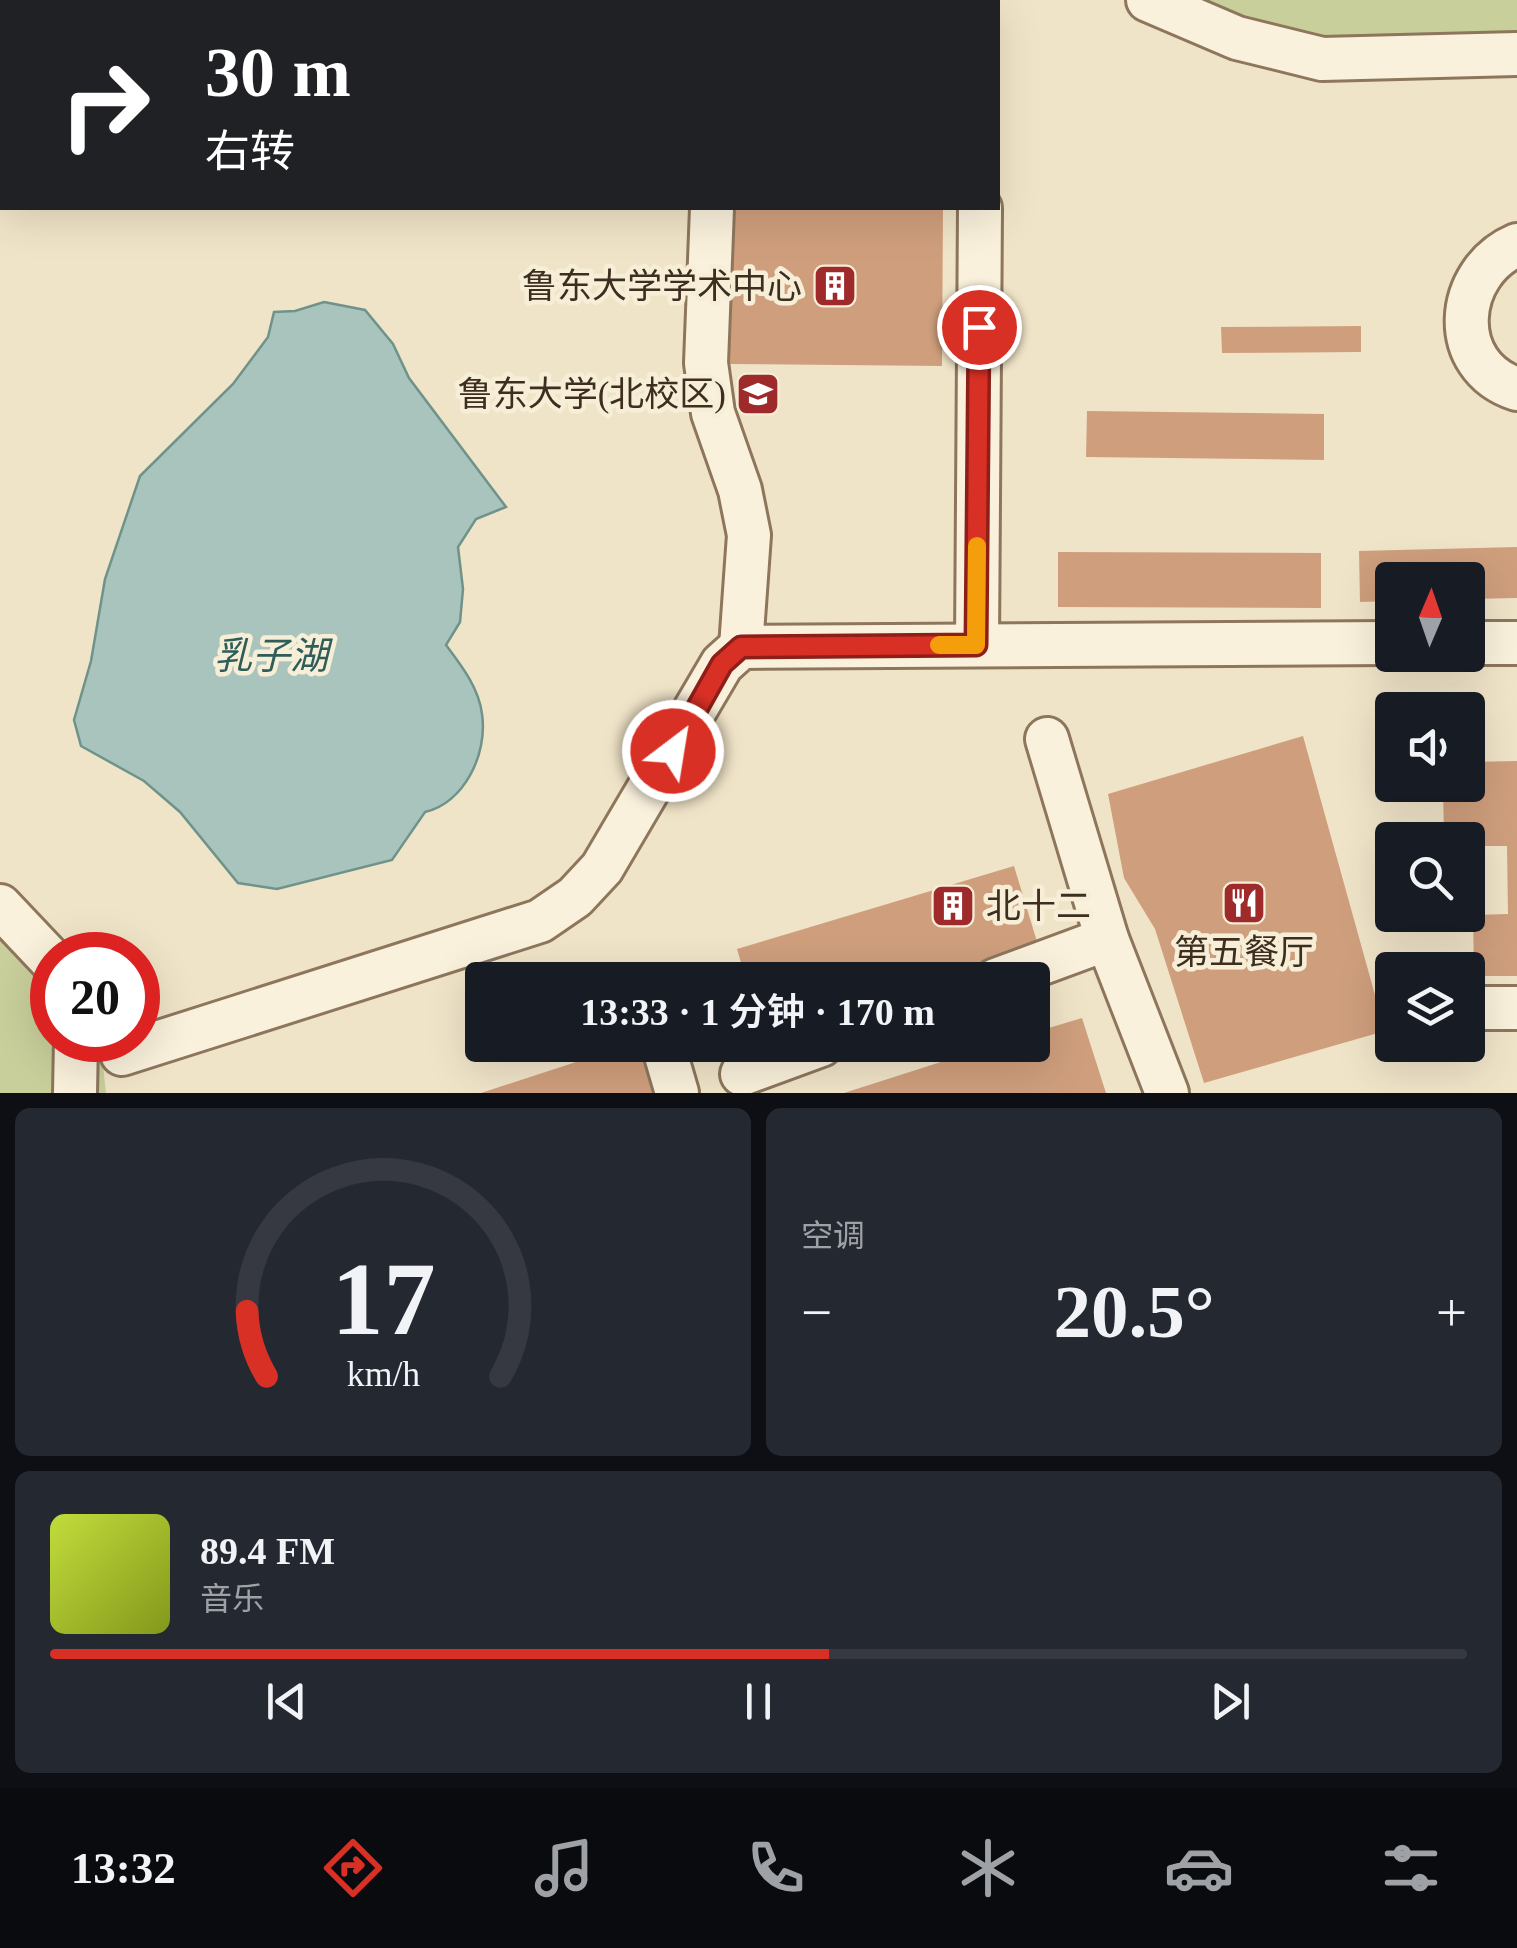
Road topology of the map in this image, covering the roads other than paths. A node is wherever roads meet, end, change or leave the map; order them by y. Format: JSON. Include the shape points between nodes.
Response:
{"nodes":[{"id":1,"x":1148,"y":0,"type":"edge"},
{"id":2,"x":1517,"y":54,"type":"edge"},
{"id":3,"x":712,"y":210,"type":"edge"},
{"id":4,"x":980,"y":210,"type":"edge"},
{"id":5,"x":1517,"y":245,"type":"edge"},
{"id":6,"x":1517,"y":389,"type":"edge"},
{"id":7,"x":1517,"y":642,"type":"edge"},
{"id":8,"x":1375,"y":643,"type":"edge"},
{"id":9,"x":1485,"y":643,"type":"edge"},
{"id":10,"x":976,"y":645,"type":"junction"},
{"id":11,"x":741,"y":647,"type":"junction"},
{"id":12,"x":1048,"y":739,"type":"dead end"},
{"id":13,"x":0,"y":906,"type":"edge"},
{"id":14,"x":30,"y":938,"type":"edge"},
{"id":15,"x":1107,"y":939,"type":"junction"},
{"id":16,"x":1045,"y":962,"type":"edge"},
{"id":17,"x":1485,"y":1008,"type":"edge"},
{"id":18,"x":1517,"y":1008,"type":"edge"},
{"id":19,"x":160,"y":1042,"type":"edge"},
{"id":20,"x":76,"y":1062,"type":"edge"},
{"id":21,"x":668,"y":1062,"type":"edge"},
{"id":22,"x":768,"y":1062,"type":"edge"},
{"id":23,"x":741,"y":1071,"type":"edge"},
{"id":24,"x":75,"y":1093,"type":"edge"},
{"id":25,"x":677,"y":1093,"type":"edge"},
{"id":26,"x":1167,"y":1093,"type":"edge"}],
"edges":[{"from":1,"to":2,"type":"street","via":[[1237,38],[1322,58]]},
{"from":3,"to":11,"type":"street","via":[[706,363],[713,413],[749,535]]},
{"from":4,"to":10,"type":"street"},
{"from":5,"to":6,"type":"street","via":[[1488,262],[1465,311],[1480,363]]},
{"from":7,"to":9,"type":"street"},
{"from":8,"to":10,"type":"street"},
{"from":10,"to":11,"type":"street"},
{"from":11,"to":19,"type":"street","via":[[722,664],[602,868],[540,922]]},
{"from":12,"to":15,"type":"street"},
{"from":13,"to":14,"type":"street"},
{"from":15,"to":16,"type":"street"},
{"from":15,"to":26,"type":"street"},
{"from":17,"to":18,"type":"street"},
{"from":20,"to":24,"type":"street"},
{"from":21,"to":25,"type":"street"},
{"from":22,"to":23,"type":"street"}]}
